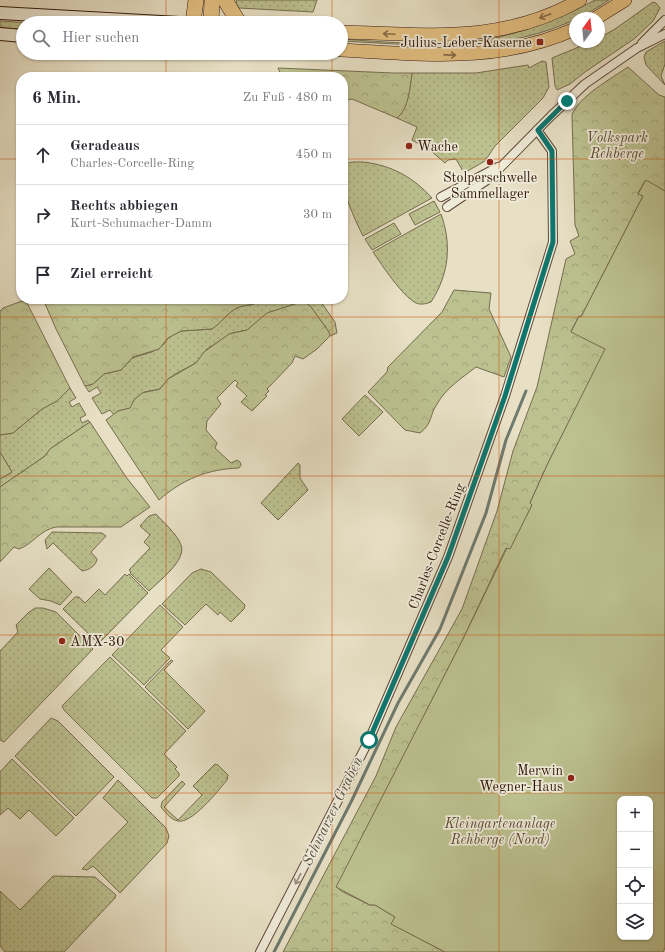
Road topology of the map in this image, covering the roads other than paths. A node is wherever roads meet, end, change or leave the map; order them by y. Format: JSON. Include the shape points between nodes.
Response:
{"nodes":[{"id":1,"x":196,"y":0,"type":"edge"},
{"id":2,"x":212,"y":0,"type":"edge"},
{"id":3,"x":225,"y":0,"type":"edge"},
{"id":4,"x":580,"y":0,"type":"edge"},
{"id":5,"x":625,"y":0,"type":"edge"},
{"id":6,"x":605,"y":12,"type":"edge"},
{"id":7,"x":0,"y":13,"type":"edge"},
{"id":8,"x":54,"y":16,"type":"edge"},
{"id":9,"x":194,"y":16,"type":"edge"},
{"id":10,"x":211,"y":16,"type":"edge"},
{"id":11,"x":235,"y":16,"type":"edge"},
{"id":12,"x":665,"y":20,"type":"edge"},
{"id":13,"x":569,"y":31,"type":"edge"},
{"id":14,"x":348,"y":32,"type":"edge"},
{"id":15,"x":0,"y":34,"type":"edge"},
{"id":16,"x":665,"y":34,"type":"edge"},
{"id":17,"x":16,"y":35,"type":"edge"},
{"id":18,"x":637,"y":48,"type":"junction"},
{"id":19,"x":348,"y":50,"type":"edge"},
{"id":20,"x":538,"y":130,"type":"junction"},
{"id":21,"x":500,"y":166,"type":"junction"},
{"id":22,"x":441,"y":196,"type":"dead end"},
{"id":23,"x":447,"y":207,"type":"dead end"},
{"id":24,"x":260,"y":952,"type":"edge"}],
"edges":[{"from":1,"to":9,"type":"highway"},
{"from":2,"to":10,"type":"highway"},
{"from":3,"to":11,"type":"highway"},
{"from":4,"to":14,"type":"main road","one_way":true,"via":[[519,25],[474,34],[443,36]]},
{"from":5,"to":6,"type":"main road"},
{"from":7,"to":8,"type":"main road"},
{"from":12,"to":18,"type":"street"},
{"from":19,"to":13,"type":"main road","one_way":true,"via":[[483,54],[528,45]]},
{"from":15,"to":17,"type":"main road"},
{"from":16,"to":18,"type":"street"},
{"from":18,"to":20,"type":"street","via":[[586,84]]},
{"from":20,"to":21,"type":"street"},
{"from":20,"to":24,"type":"street","name":"Charles-Corcelle-Ring","one_way":true,"via":[[552,151],[553,242],[505,396],[448,557],[369,740]]},
{"from":21,"to":22,"type":"street"},
{"from":21,"to":23,"type":"street","via":[[490,178]]}]}
